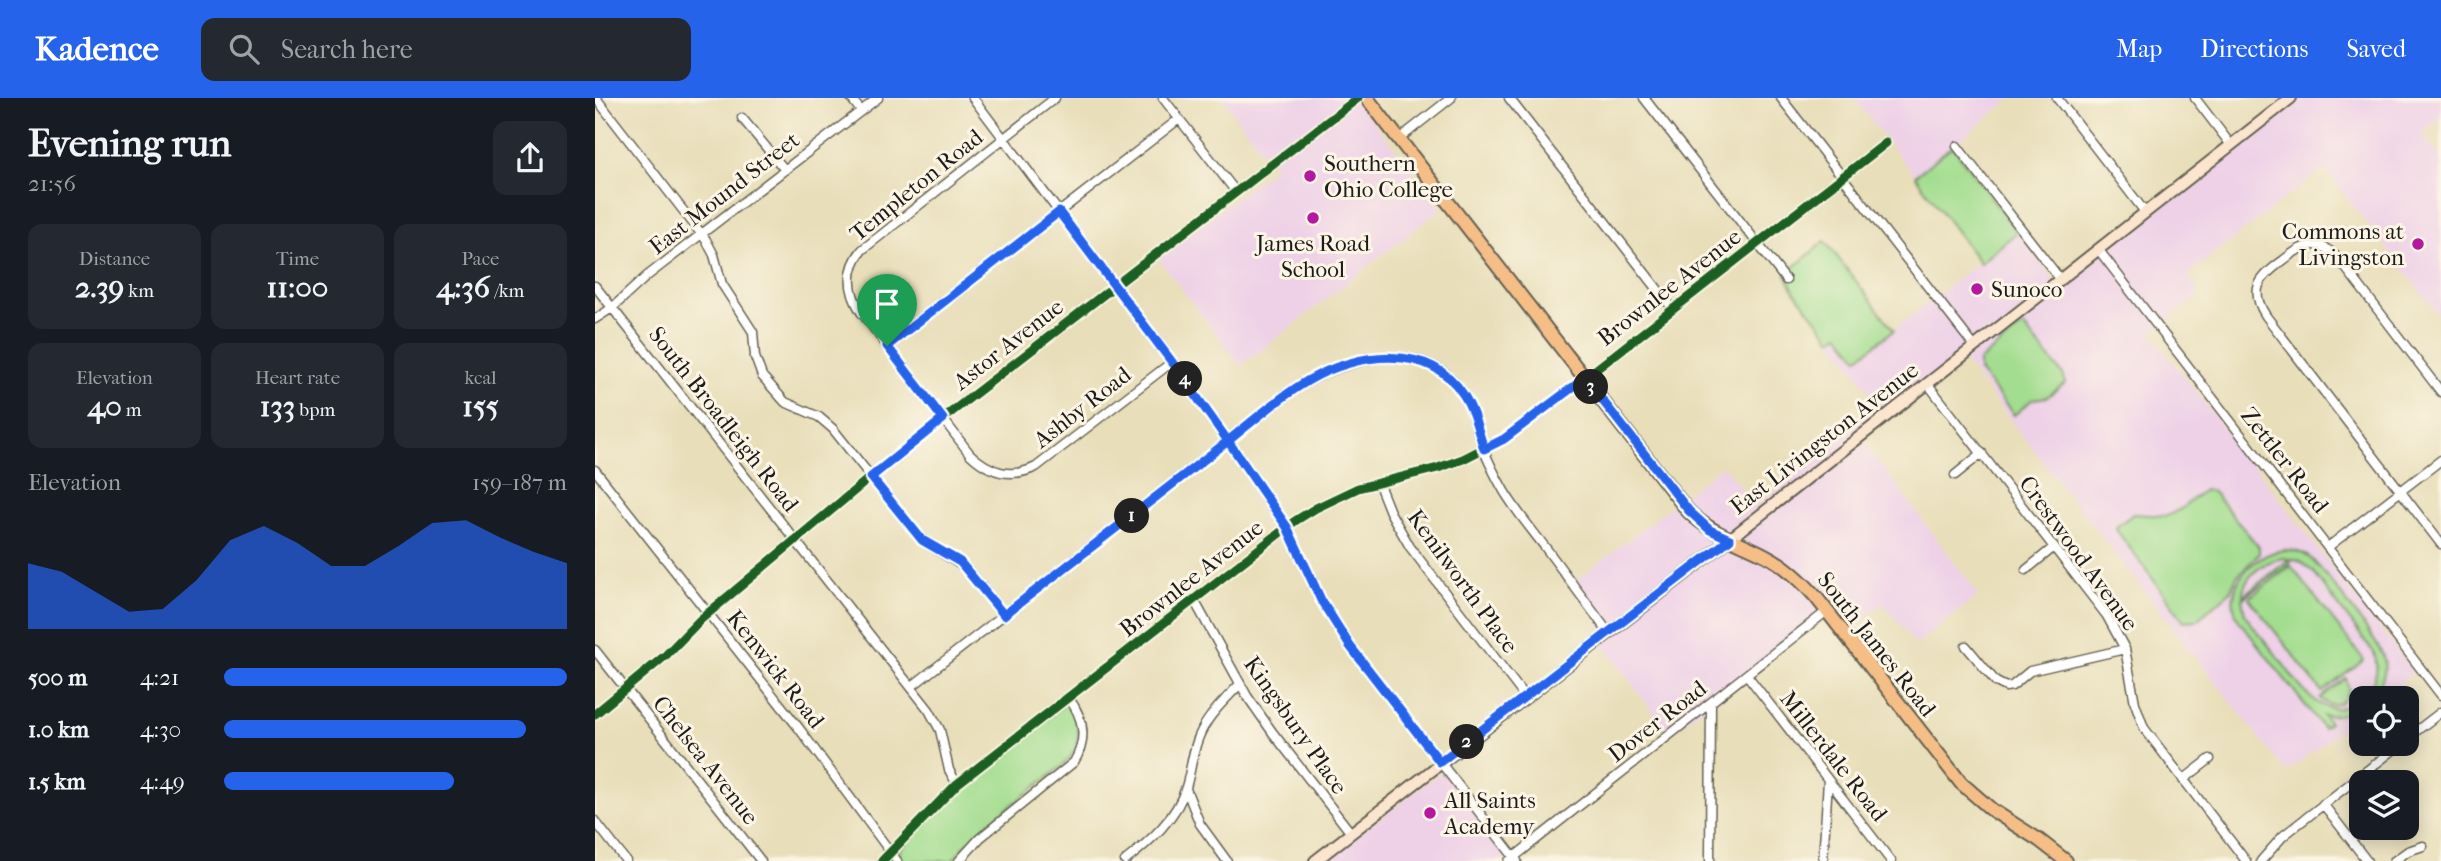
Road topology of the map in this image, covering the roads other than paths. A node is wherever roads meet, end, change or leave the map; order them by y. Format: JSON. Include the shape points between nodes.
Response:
{"nodes":[{"id":1,"x":596,"y":98,"type":"edge"},
{"id":2,"x":851,"y":98,"type":"edge"},
{"id":3,"x":878,"y":98,"type":"edge"},
{"id":4,"x":973,"y":98,"type":"edge"},
{"id":5,"x":1055,"y":98,"type":"edge"},
{"id":6,"x":1163,"y":98,"type":"edge"},
{"id":7,"x":1358,"y":98,"type":"edge"},
{"id":8,"x":1367,"y":98,"type":"edge"},
{"id":9,"x":1451,"y":98,"type":"edge"},
{"id":10,"x":1509,"y":98,"type":"edge"},
{"id":11,"x":1644,"y":98,"type":"edge"},
{"id":12,"x":1781,"y":98,"type":"edge"},
{"id":13,"x":2057,"y":98,"type":"edge"},
{"id":14,"x":2195,"y":98,"type":"edge"},
{"id":15,"x":2291,"y":98,"type":"edge"},
{"id":16,"x":861,"y":111,"type":"junction"},
{"id":17,"x":742,"y":118,"type":"dead end"},
{"id":18,"x":1179,"y":119,"type":"junction"},
{"id":19,"x":1003,"y":138,"type":"junction"},
{"id":20,"x":1399,"y":139,"type":"junction"},
{"id":21,"x":1886,"y":143,"type":"dead end"},
{"id":22,"x":2231,"y":145,"type":"junction"},
{"id":23,"x":1957,"y":146,"type":"dead end"},
{"id":24,"x":785,"y":170,"type":"junction"},
{"id":25,"x":1842,"y":176,"type":"junction"},
{"id":26,"x":1236,"y":192,"type":"junction"},
{"id":27,"x":1059,"y":212,"type":"junction"},
{"id":28,"x":2145,"y":212,"type":"junction"},
{"id":29,"x":701,"y":235,"type":"junction"},
{"id":30,"x":1757,"y":243,"type":"junction"},
{"id":31,"x":2098,"y":249,"type":"junction"},
{"id":32,"x":2060,"y":279,"type":"junction"},
{"id":33,"x":1786,"y":280,"type":"dead end"},
{"id":34,"x":595,"y":286,"type":"edge"},
{"id":35,"x":1115,"y":286,"type":"junction"},
{"id":36,"x":612,"y":308,"type":"junction"},
{"id":37,"x":1673,"y":309,"type":"junction"},
{"id":38,"x":595,"y":319,"type":"edge"},
{"id":39,"x":887,"y":346,"type":"junction"},
{"id":40,"x":1974,"y":346,"type":"junction"},
{"id":41,"x":1172,"y":362,"type":"junction"},
{"id":42,"x":1585,"y":378,"type":"junction"},
{"id":43,"x":1927,"y":383,"type":"junction"},
{"id":44,"x":2441,"y":392,"type":"edge"},
{"id":45,"x":943,"y":419,"type":"junction"},
{"id":46,"x":1228,"y":441,"type":"junction"},
{"id":47,"x":1484,"y":449,"type":"junction"},
{"id":48,"x":1982,"y":453,"type":"junction"},
{"id":49,"x":2441,"y":460,"type":"edge"},
{"id":50,"x":595,"y":470,"type":"edge"},
{"id":51,"x":1955,"y":475,"type":"dead end"},
{"id":52,"x":871,"y":477,"type":"junction"},
{"id":53,"x":1378,"y":482,"type":"junction"},
{"id":54,"x":2400,"y":491,"type":"junction"},
{"id":55,"x":1287,"y":527,"type":"junction"},
{"id":56,"x":1730,"y":539,"type":"junction"},
{"id":57,"x":796,"y":540,"type":"junction"},
{"id":58,"x":2441,"y":544,"type":"edge"},
{"id":59,"x":2054,"y":547,"type":"junction"},
{"id":60,"x":2327,"y":547,"type":"junction"},
{"id":61,"x":2026,"y":570,"type":"dead end"},
{"id":62,"x":1194,"y":600,"type":"junction"},
{"id":63,"x":1827,"y":611,"type":"junction"},
{"id":64,"x":708,"y":613,"type":"junction"},
{"id":65,"x":1004,"y":615,"type":"junction"},
{"id":66,"x":1608,"y":632,"type":"junction"},
{"id":67,"x":1966,"y":646,"type":"dead end"},
{"id":68,"x":2125,"y":649,"type":"junction"},
{"id":69,"x":595,"y":650,"type":"edge"},
{"id":70,"x":1747,"y":675,"type":"junction"},
{"id":71,"x":1240,"y":684,"type":"junction"},
{"id":72,"x":911,"y":687,"type":"junction"},
{"id":73,"x":625,"y":689,"type":"junction"},
{"id":74,"x":2441,"y":695,"type":"edge"},
{"id":75,"x":1068,"y":697,"type":"junction"},
{"id":76,"x":1525,"y":697,"type":"junction"},
{"id":77,"x":1711,"y":703,"type":"junction"},
{"id":78,"x":2441,"y":712,"type":"edge"},
{"id":79,"x":595,"y":714,"type":"edge"},
{"id":80,"x":2419,"y":729,"type":"edge"},
{"id":81,"x":2385,"y":756,"type":"edge"},
{"id":82,"x":2210,"y":759,"type":"dead end"},
{"id":83,"x":1440,"y":762,"type":"junction"},
{"id":84,"x":1828,"y":780,"type":"junction"},
{"id":85,"x":2183,"y":780,"type":"junction"},
{"id":86,"x":957,"y":784,"type":"junction"},
{"id":87,"x":1186,"y":789,"type":"junction"},
{"id":88,"x":2323,"y":804,"type":"junction"},
{"id":89,"x":595,"y":821,"type":"edge"},
{"id":90,"x":1350,"y":833,"type":"junction"},
{"id":91,"x":2423,"y":846,"type":"dead end"},
{"id":92,"x":892,"y":853,"type":"junction"},
{"id":93,"x":1514,"y":860,"type":"edge"},
{"id":94,"x":626,"y":861,"type":"edge"},
{"id":95,"x":761,"y":861,"type":"edge"},
{"id":96,"x":882,"y":861,"type":"edge"},
{"id":97,"x":897,"y":861,"type":"edge"},
{"id":98,"x":959,"y":861,"type":"edge"},
{"id":99,"x":1125,"y":861,"type":"edge"},
{"id":100,"x":1227,"y":861,"type":"edge"},
{"id":101,"x":1315,"y":861,"type":"edge"},
{"id":102,"x":1710,"y":861,"type":"edge"},
{"id":103,"x":1823,"y":861,"type":"edge"},
{"id":104,"x":1891,"y":861,"type":"edge"},
{"id":105,"x":2066,"y":861,"type":"edge"},
{"id":106,"x":2246,"y":861,"type":"edge"},
{"id":107,"x":2261,"y":861,"type":"edge"},
{"id":108,"x":2367,"y":861,"type":"edge"},
{"id":109,"x":2394,"y":861,"type":"edge"}],
"edges":[{"from":1,"to":29,"type":"street"},
{"from":2,"to":16,"type":"street"},
{"from":3,"to":16,"type":"street","name":"East Mound Street"},
{"from":4,"to":19,"type":"street"},
{"from":5,"to":19,"type":"street","name":"Templeton Road"},
{"from":6,"to":18,"type":"street"},
{"from":7,"to":26,"type":"street","name":"Astor Avenue"},
{"from":8,"to":20,"type":"main road","name":"South James Road"},
{"from":9,"to":20,"type":"street"},
{"from":10,"to":37,"type":"street"},
{"from":11,"to":30,"type":"street"},
{"from":12,"to":25,"type":"street"},
{"from":13,"to":28,"type":"street"},
{"from":14,"to":22,"type":"street"},
{"from":15,"to":22,"type":"main road","name":"East Livingston Avenue"},
{"from":16,"to":24,"type":"street","name":"East Mound Street"},
{"from":17,"to":24,"type":"street"},
{"from":18,"to":26,"type":"street"},
{"from":18,"to":27,"type":"street"},
{"from":19,"to":27,"type":"street"},
{"from":19,"to":39,"type":"street","name":"Templeton Road","via":[[870,242],[854,260],[850,285],[861,312]]},
{"from":20,"to":42,"type":"main road","name":"South James Road"},
{"from":21,"to":25,"type":"street","name":"Brownlee Avenue"},
{"from":22,"to":28,"type":"main road","name":"East Livingston Avenue"},
{"from":23,"to":32,"type":"street"},
{"from":24,"to":29,"type":"street","name":"East Mound Street"},
{"from":25,"to":30,"type":"street","name":"Brownlee Avenue"},
{"from":25,"to":40,"type":"street"},
{"from":26,"to":35,"type":"street","name":"Astor Avenue"},
{"from":27,"to":35,"type":"street"},
{"from":27,"to":39,"type":"street"},
{"from":28,"to":31,"type":"main road","name":"East Livingston Avenue"},
{"from":29,"to":36,"type":"street","name":"East Mound Street"},
{"from":29,"to":52,"type":"street","via":[[727,294],[753,332],[762,376],[785,402],[826,422]]},
{"from":30,"to":33,"type":"street"},
{"from":30,"to":37,"type":"street","name":"Brownlee Avenue"},
{"from":31,"to":32,"type":"main road","name":"East Livingston Avenue"},
{"from":31,"to":60,"type":"street","name":"Zettler Road"},
{"from":32,"to":40,"type":"main road","name":"East Livingston Avenue"},
{"from":34,"to":36,"type":"street","name":"South Broadleigh Road"},
{"from":35,"to":41,"type":"street"},
{"from":35,"to":45,"type":"street","name":"Astor Avenue"},
{"from":36,"to":38,"type":"street","name":"East Mound Street"},
{"from":36,"to":57,"type":"street","name":"South Broadleigh Road"},
{"from":37,"to":42,"type":"street","name":"Brownlee Avenue"},
{"from":39,"to":45,"type":"street"},
{"from":40,"to":43,"type":"main road","name":"East Livingston Avenue"},
{"from":41,"to":45,"type":"street","name":"Ashby Road","via":[[1028,471],[994,472],[979,463]]},
{"from":41,"to":46,"type":"street"},
{"from":42,"to":47,"type":"street","name":"Brownlee Avenue"},
{"from":42,"to":56,"type":"main road","name":"South James Road","via":[[1689,511],[1710,530]]},
{"from":43,"to":48,"type":"street","name":"Crestwood Avenue"},
{"from":43,"to":56,"type":"main road","name":"East Livingston Avenue"},
{"from":44,"to":54,"type":"street","via":[[2332,252],[2320,245],[2305,246],[2259,284],[2261,309]]},
{"from":45,"to":52,"type":"street","name":"Astor Avenue"},
{"from":46,"to":47,"type":"street","via":[[1310,379],[1358,361],[1391,357],[1427,364],[1450,378],[1469,404]]},
{"from":46,"to":55,"type":"street"},
{"from":46,"to":65,"type":"street"},
{"from":47,"to":53,"type":"street","name":"Brownlee Avenue","via":[[1438,468]]},
{"from":47,"to":66,"type":"street","via":[[1505,493]]},
{"from":48,"to":51,"type":"street"},
{"from":48,"to":59,"type":"street","name":"Crestwood Avenue"},
{"from":49,"to":54,"type":"street"},
{"from":50,"to":64,"type":"street","name":"Kenwick Road"},
{"from":52,"to":57,"type":"street","name":"Astor Avenue"},
{"from":52,"to":65,"type":"street","via":[[922,540],[960,562]]},
{"from":53,"to":55,"type":"street","name":"Brownlee Avenue","via":[[1339,496]]},
{"from":53,"to":76,"type":"street","name":"Kenilworth Place","via":[[1410,547]]},
{"from":54,"to":58,"type":"street"},
{"from":54,"to":60,"type":"street"},
{"from":55,"to":62,"type":"street","name":"Brownlee Avenue"},
{"from":55,"to":83,"type":"street","via":[[1321,600],[1350,646]]},
{"from":56,"to":63,"type":"main road","name":"South James Road","via":[[1783,566]]},
{"from":56,"to":66,"type":"main road","name":"East Livingston Avenue"},
{"from":57,"to":64,"type":"street","name":"Astor Avenue"},
{"from":57,"to":72,"type":"street","name":"South Broadleigh Road"},
{"from":59,"to":61,"type":"street"},
{"from":59,"to":68,"type":"street","name":"Crestwood Avenue","via":[[2107,616]]},
{"from":60,"to":74,"type":"street","name":"Zettler Road"},
{"from":62,"to":71,"type":"street","name":"Kingsbury Place"},
{"from":62,"to":75,"type":"street","name":"Brownlee Avenue"},
{"from":63,"to":70,"type":"street","name":"Dover Road"},
{"from":63,"to":105,"type":"main road","name":"South James Road","via":[[1961,783]]},
{"from":64,"to":73,"type":"street","name":"Astor Avenue"},
{"from":64,"to":92,"type":"street","name":"Kenwick Road"},
{"from":65,"to":72,"type":"street"},
{"from":66,"to":76,"type":"main road","name":"East Livingston Avenue"},
{"from":67,"to":68,"type":"street","via":[[1996,682],[2006,687],[2030,671]]},
{"from":68,"to":85,"type":"street","name":"Crestwood Avenue","via":[[2138,716]]},
{"from":69,"to":73,"type":"street","name":"Chelsea Avenue"},
{"from":70,"to":77,"type":"street","name":"Dover Road"},
{"from":70,"to":84,"type":"street","name":"Millerdale Road"},
{"from":71,"to":87,"type":"street","via":[[1202,728]]},
{"from":71,"to":90,"type":"street","name":"Kingsbury Place"},
{"from":72,"to":86,"type":"street","name":"South Broadleigh Road","via":[[940,730]]},
{"from":73,"to":79,"type":"street","name":"Astor Avenue"},
{"from":73,"to":95,"type":"street","name":"Chelsea Avenue"},
{"from":75,"to":86,"type":"street","name":"Brownlee Avenue"},
{"from":75,"to":98,"type":"street","via":[[1083,727],[1074,762],[979,838]]},
{"from":76,"to":83,"type":"main road","name":"East Livingston Avenue"},
{"from":77,"to":93,"type":"street","name":"Dover Road"},
{"from":77,"to":102,"type":"street"},
{"from":78,"to":80,"type":"street"},
{"from":81,"to":88,"type":"street"},
{"from":82,"to":85,"type":"street"},
{"from":83,"to":90,"type":"main road","name":"East Livingston Avenue"},
{"from":83,"to":93,"type":"street"},
{"from":84,"to":103,"type":"street"},
{"from":84,"to":104,"type":"street","name":"Millerdale Road"},
{"from":85,"to":106,"type":"street","name":"Crestwood Avenue"},
{"from":86,"to":92,"type":"street","name":"Brownlee Avenue"},
{"from":87,"to":99,"type":"street","via":[[1156,834]]},
{"from":87,"to":100,"type":"street","via":[[1201,824]]},
{"from":88,"to":107,"type":"street","via":[[2277,841]]},
{"from":88,"to":108,"type":"street"},
{"from":89,"to":94,"type":"street"},
{"from":90,"to":101,"type":"main road","name":"East Livingston Avenue"},
{"from":91,"to":109,"type":"street"},
{"from":92,"to":96,"type":"street","name":"Brownlee Avenue"},
{"from":92,"to":97,"type":"street","name":"Kenwick Road"}]}
